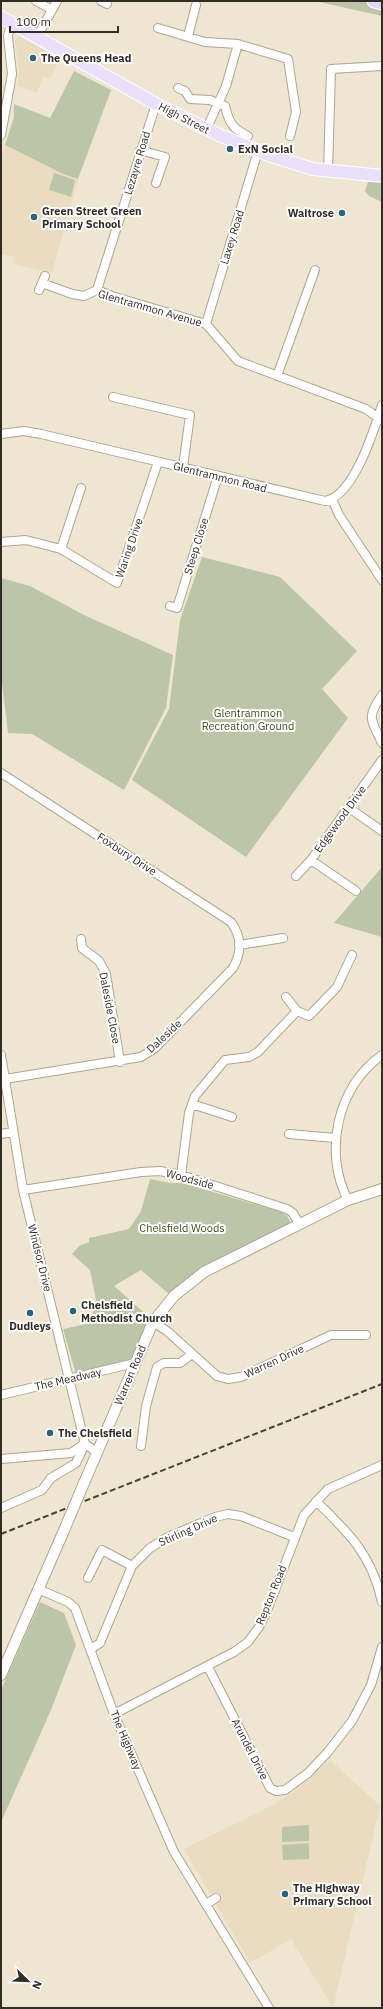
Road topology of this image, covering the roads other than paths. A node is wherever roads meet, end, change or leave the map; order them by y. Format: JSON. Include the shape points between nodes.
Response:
{"nodes":[{"id":1,"x":36,"y":1,"type":"edge"},
{"id":2,"x":57,"y":1,"type":"edge"},
{"id":3,"x":374,"y":1,"type":"edge"},
{"id":4,"x":382,"y":3,"type":"edge"},
{"id":5,"x":196,"y":5,"type":"dead end"},
{"id":6,"x":52,"y":10,"type":"junction"},
{"id":7,"x":6,"y":20,"type":"edge"},
{"id":8,"x":158,"y":28,"type":"dead end"},
{"id":9,"x":188,"y":36,"type":"junction"},
{"id":10,"x":37,"y":37,"type":"junction"},
{"id":11,"x":238,"y":44,"type":"junction"},
{"id":12,"x":382,"y":66,"type":"edge"},
{"id":13,"x":178,"y":88,"type":"dead end"},
{"id":14,"x":217,"y":103,"type":"junction"},
{"id":15,"x":156,"y":104,"type":"junction"},
{"id":16,"x":2,"y":123,"type":"edge"},
{"id":17,"x":206,"y":130,"type":"junction"},
{"id":18,"x":1,"y":135,"type":"edge"},
{"id":19,"x":248,"y":136,"type":"dead end"},
{"id":20,"x":290,"y":136,"type":"dead end"},
{"id":21,"x":140,"y":150,"type":"junction"},
{"id":22,"x":258,"y":151,"type":"junction"},
{"id":23,"x":328,"y":172,"type":"junction"},
{"id":24,"x":382,"y":176,"type":"edge"},
{"id":25,"x":156,"y":183,"type":"dead end"},
{"id":26,"x":311,"y":273,"type":"dead end"},
{"id":27,"x":42,"y":283,"type":"dead end"},
{"id":28,"x":97,"y":290,"type":"junction"},
{"id":29,"x":206,"y":324,"type":"junction"},
{"id":30,"x":278,"y":376,"type":"junction"},
{"id":31,"x":113,"y":397,"type":"dead end"},
{"id":32,"x":382,"y":405,"type":"edge"},
{"id":33,"x":380,"y":420,"type":"edge"},
{"id":34,"x":1,"y":434,"type":"edge"},
{"id":35,"x":158,"y":462,"type":"junction"},
{"id":36,"x":183,"y":467,"type":"junction"},
{"id":37,"x":218,"y":476,"type":"junction"},
{"id":38,"x":81,"y":488,"type":"dead end"},
{"id":39,"x":332,"y":499,"type":"junction"},
{"id":40,"x":1,"y":542,"type":"edge"},
{"id":41,"x":61,"y":549,"type":"junction"},
{"id":42,"x":382,"y":580,"type":"edge"},
{"id":43,"x":170,"y":606,"type":"dead end"},
{"id":44,"x":382,"y":695,"type":"edge"},
{"id":45,"x":382,"y":743,"type":"edge"},
{"id":46,"x":382,"y":760,"type":"edge"},
{"id":47,"x":1,"y":773,"type":"edge"},
{"id":48,"x":349,"y":808,"type":"junction"},
{"id":49,"x":382,"y":831,"type":"edge"},
{"id":50,"x":311,"y":860,"type":"junction"},
{"id":51,"x":296,"y":876,"type":"dead end"},
{"id":52,"x":356,"y":891,"type":"dead end"},
{"id":53,"x":282,"y":938,"type":"dead end"},
{"id":54,"x":81,"y":939,"type":"dead end"},
{"id":55,"x":240,"y":945,"type":"junction"},
{"id":56,"x":348,"y":957,"type":"dead end"},
{"id":57,"x":286,"y":997,"type":"dead end"},
{"id":58,"x":297,"y":1011,"type":"junction"},
{"id":59,"x":1,"y":1055,"type":"edge"},
{"id":60,"x":382,"y":1055,"type":"edge"},
{"id":61,"x":120,"y":1062,"type":"junction"},
{"id":62,"x":5,"y":1079,"type":"junction"},
{"id":63,"x":192,"y":1104,"type":"junction"},
{"id":64,"x":232,"y":1116,"type":"dead end"},
{"id":65,"x":13,"y":1132,"type":"junction"},
{"id":66,"x":1,"y":1134,"type":"edge"},
{"id":67,"x":289,"y":1134,"type":"dead end"},
{"id":68,"x":335,"y":1138,"type":"junction"},
{"id":69,"x":182,"y":1175,"type":"junction"},
{"id":70,"x":382,"y":1189,"type":"edge"},
{"id":71,"x":23,"y":1190,"type":"junction"},
{"id":72,"x":348,"y":1200,"type":"junction"},
{"id":73,"x":299,"y":1224,"type":"junction"},
{"id":74,"x":153,"y":1322,"type":"junction"},
{"id":75,"x":366,"y":1335,"type":"dead end"},
{"id":76,"x":192,"y":1354,"type":"junction"},
{"id":77,"x":134,"y":1363,"type":"junction"},
{"id":78,"x":70,"y":1379,"type":"junction"},
{"id":79,"x":1,"y":1395,"type":"edge"},
{"id":80,"x":85,"y":1444,"type":"junction"},
{"id":81,"x":141,"y":1446,"type":"dead end"},
{"id":82,"x":97,"y":1452,"type":"junction"},
{"id":83,"x":1,"y":1459,"type":"edge"},
{"id":84,"x":382,"y":1465,"type":"edge"},
{"id":85,"x":316,"y":1501,"type":"junction"},
{"id":86,"x":1,"y":1508,"type":"edge"},
{"id":87,"x":294,"y":1537,"type":"junction"},
{"id":88,"x":132,"y":1566,"type":"junction"},
{"id":89,"x":88,"y":1578,"type":"dead end"},
{"id":90,"x":380,"y":1578,"type":"edge"},
{"id":91,"x":38,"y":1589,"type":"junction"},
{"id":92,"x":382,"y":1602,"type":"edge"},
{"id":93,"x":382,"y":1647,"type":"edge"},
{"id":94,"x":91,"y":1649,"type":"junction"},
{"id":95,"x":208,"y":1667,"type":"junction"},
{"id":96,"x":1,"y":1675,"type":"edge"},
{"id":97,"x":114,"y":1714,"type":"junction"},
{"id":98,"x":216,"y":1898,"type":"dead end"},
{"id":99,"x":206,"y":1904,"type":"junction"},
{"id":100,"x":269,"y":2008,"type":"edge"}],
"edges":[{"from":1,"to":6,"type":"street"},
{"from":2,"to":6,"type":"street"},
{"from":3,"to":4,"type":"highway"},
{"from":5,"to":9,"type":"street"},
{"from":6,"to":10,"type":"street"},
{"from":7,"to":10,"type":"main road","name":"High Street"},
{"from":7,"to":16,"type":"street","via":[[12,74]]},
{"from":8,"to":9,"type":"street"},
{"from":9,"to":11,"type":"street","via":[[205,42]]},
{"from":10,"to":15,"type":"main road","name":"High Street"},
{"from":11,"to":14,"type":"street","via":[[226,86]]},
{"from":11,"to":20,"type":"street","via":[[288,59],[296,112]]},
{"from":12,"to":23,"type":"street","via":[[331,69]]},
{"from":13,"to":14,"type":"street","via":[[185,91],[190,99]]},
{"from":14,"to":17,"type":"street"},
{"from":14,"to":19,"type":"street","via":[[225,106],[230,121],[237,130]]},
{"from":15,"to":17,"type":"main road","name":"High Street"},
{"from":15,"to":21,"type":"street","name":"Lezayre Road"},
{"from":16,"to":18,"type":"street"},
{"from":17,"to":22,"type":"main road","name":"High Street"},
{"from":21,"to":25,"type":"street","via":[[165,157]]},
{"from":21,"to":28,"type":"street","name":"Lezayre Road"},
{"from":22,"to":23,"type":"main road","name":"High Street","via":[[301,166]]},
{"from":22,"to":29,"type":"street","name":"Laxey Road"},
{"from":23,"to":24,"type":"main road","name":"High Street"},
{"from":26,"to":30,"type":"street"},
{"from":27,"to":28,"type":"street","name":"Glentrammon Avenue","via":[[84,296]]},
{"from":28,"to":29,"type":"street","name":"Glentrammon Avenue"},
{"from":29,"to":30,"type":"street","name":"Glentrammon Avenue","via":[[238,361]]},
{"from":30,"to":33,"type":"street","name":"Glentrammon Avenue","via":[[366,410]]},
{"from":31,"to":36,"type":"street","via":[[190,415]]},
{"from":32,"to":33,"type":"street"},
{"from":33,"to":39,"type":"street","via":[[354,474]]},
{"from":34,"to":35,"type":"street","name":"Glentrammon Road","via":[[34,432]]},
{"from":35,"to":36,"type":"street","name":"Glentrammon Road"},
{"from":35,"to":41,"type":"street","name":"Waring Drive","via":[[117,582]]},
{"from":36,"to":37,"type":"street","name":"Glentrammon Road"},
{"from":37,"to":39,"type":"street","name":"Glentrammon Road","via":[[319,501]]},
{"from":37,"to":43,"type":"street","name":"Steep Close","via":[[177,608]]},
{"from":38,"to":41,"type":"street"},
{"from":39,"to":42,"type":"street","via":[[339,515]]},
{"from":40,"to":41,"type":"street","name":"Waring Drive","via":[[26,540]]},
{"from":44,"to":45,"type":"street","via":[[372,710],[371,718]]},
{"from":46,"to":48,"type":"street","name":"Edgewood Drive"},
{"from":47,"to":55,"type":"street","name":"Foxbury Drive","via":[[231,922],[238,932]]},
{"from":48,"to":49,"type":"street"},
{"from":48,"to":50,"type":"street","name":"Edgewood Drive"},
{"from":50,"to":51,"type":"street","name":"Edgewood Drive"},
{"from":50,"to":52,"type":"street"},
{"from":53,"to":55,"type":"street"},
{"from":54,"to":61,"type":"street","name":"Daleside Close","via":[[82,948],[99,961],[106,974]]},
{"from":55,"to":61,"type":"street","name":"Daleside","via":[[239,956],[233,968],[155,1048],[141,1058]]},
{"from":56,"to":58,"type":"street","via":[[337,986],[309,1016]]},
{"from":57,"to":58,"type":"street"},
{"from":58,"to":63,"type":"street","via":[[258,1052],[249,1057],[225,1060],[195,1096]]},
{"from":59,"to":62,"type":"street","name":"Windsor Drive"},
{"from":60,"to":68,"type":"street","via":[[358,1078],[347,1097]]},
{"from":61,"to":62,"type":"street","name":"Daleside"},
{"from":62,"to":65,"type":"street","name":"Windsor Drive"},
{"from":63,"to":64,"type":"street"},
{"from":63,"to":69,"type":"street"},
{"from":65,"to":66,"type":"street"},
{"from":65,"to":71,"type":"street","name":"Windsor Drive"},
{"from":67,"to":68,"type":"street"},
{"from":68,"to":72,"type":"street","via":[[335,1163],[341,1188]]},
{"from":69,"to":71,"type":"street","name":"Woodside","via":[[141,1172]]},
{"from":69,"to":73,"type":"street","name":"Woodside","via":[[288,1209]]},
{"from":70,"to":72,"type":"street","name":"Warren Road"},
{"from":71,"to":78,"type":"street","name":"Windsor Drive"},
{"from":72,"to":73,"type":"street","name":"Warren Road"},
{"from":73,"to":74,"type":"street","name":"Warren Road","via":[[204,1272],[174,1296]]},
{"from":74,"to":76,"type":"street","name":"Warren Drive"},
{"from":74,"to":77,"type":"street","name":"Warren Road"},
{"from":75,"to":76,"type":"street","name":"Warren Drive","via":[[331,1335],[241,1377],[228,1379],[216,1376]]},
{"from":76,"to":81,"type":"street","via":[[180,1363],[164,1363],[157,1367],[146,1406]]},
{"from":77,"to":78,"type":"street","name":"The Meadway"},
{"from":77,"to":82,"type":"street","name":"Warren Road"},
{"from":78,"to":79,"type":"street","name":"The Meadway"},
{"from":78,"to":80,"type":"street","name":"Windsor Drive"},
{"from":80,"to":82,"type":"street"},
{"from":80,"to":83,"type":"street","via":[[71,1453]]},
{"from":80,"to":86,"type":"street","via":[[76,1463],[52,1478],[42,1490]]},
{"from":82,"to":91,"type":"street","name":"Warren Road","bridge":true},
{"from":84,"to":85,"type":"street","name":"Repton Road","via":[[328,1489]]},
{"from":85,"to":87,"type":"street","name":"Repton Road","via":[[304,1515]]},
{"from":85,"to":90,"type":"street","via":[[342,1526]]},
{"from":87,"to":88,"type":"street","name":"Stirling Drive","via":[[241,1516],[228,1514],[214,1517],[168,1537],[150,1548]]},
{"from":87,"to":95,"type":"street","name":"Repton Road","via":[[259,1627],[248,1642]]},
{"from":88,"to":89,"type":"street","via":[[102,1550]]},
{"from":88,"to":94,"type":"street","name":"Stirling Drive","via":[[100,1643]]},
{"from":90,"to":92,"type":"street"},
{"from":91,"to":94,"type":"street","name":"The Highway","via":[[68,1602],[75,1608]]},
{"from":91,"to":96,"type":"street","name":"Warren Road"},
{"from":93,"to":95,"type":"street","name":"Arundel Drive","via":[[371,1684],[352,1721],[308,1773],[284,1790],[276,1791],[270,1788]]},
{"from":94,"to":97,"type":"street","name":"The Highway"},
{"from":95,"to":97,"type":"street","name":"Repton Road"},
{"from":97,"to":99,"type":"street","name":"The Highway","via":[[174,1852]]},
{"from":98,"to":99,"type":"street"},
{"from":99,"to":100,"type":"street","name":"The Highway"}]}
